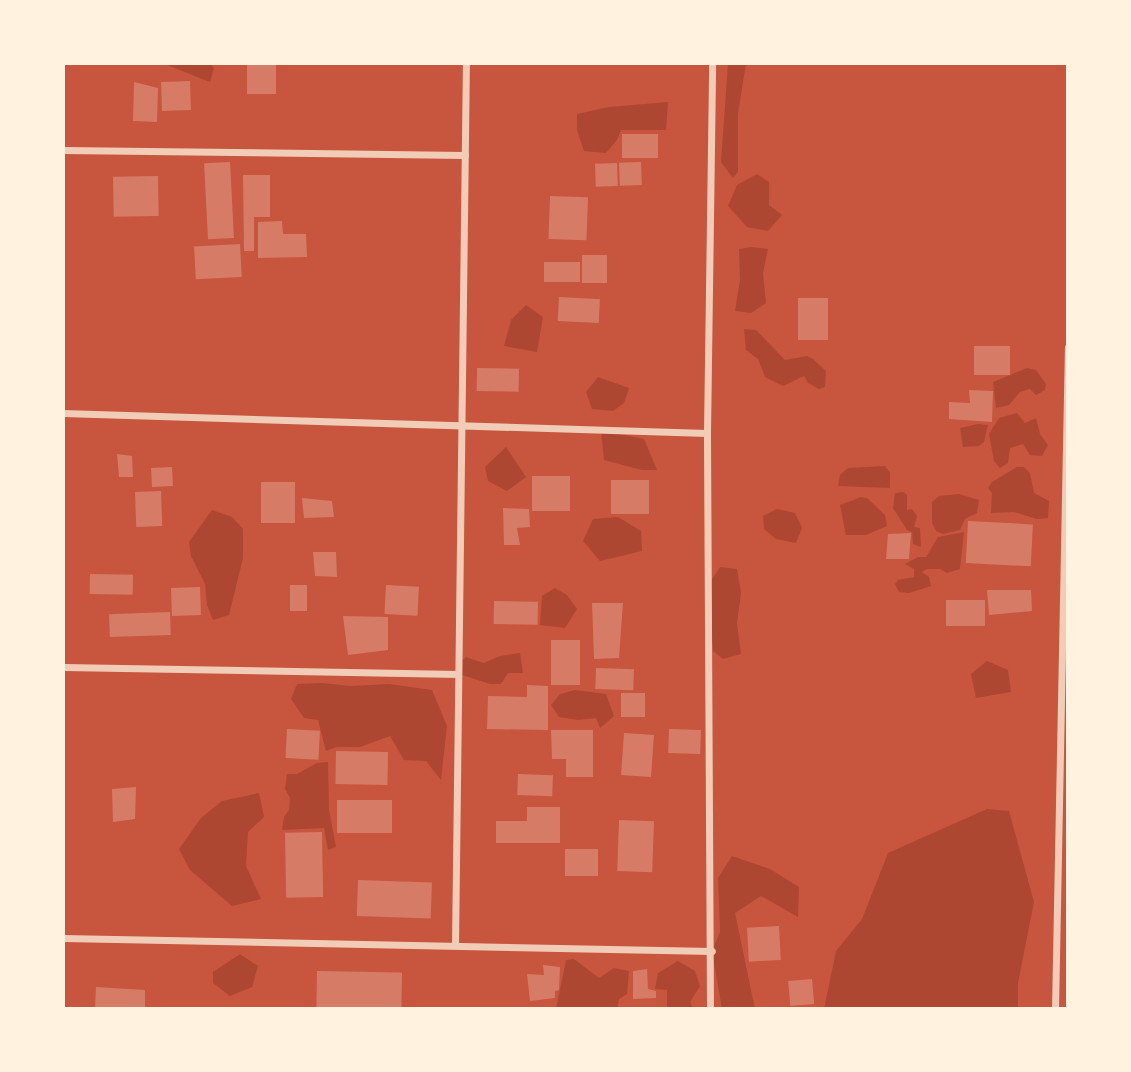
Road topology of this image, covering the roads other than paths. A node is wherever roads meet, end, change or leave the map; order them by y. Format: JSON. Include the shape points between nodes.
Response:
{"nodes":[{"id":1,"x":466,"y":63,"type":"edge"},
{"id":2,"x":712,"y":63,"type":"edge"},
{"id":3,"x":63,"y":150,"type":"edge"},
{"id":4,"x":465,"y":155,"type":"junction"},
{"id":5,"x":1068,"y":346,"type":"edge"},
{"id":6,"x":63,"y":413,"type":"edge"},
{"id":7,"x":461,"y":426,"type":"junction"},
{"id":8,"x":708,"y":433,"type":"junction"},
{"id":9,"x":1066,"y":554,"type":"edge"},
{"id":10,"x":63,"y":667,"type":"edge"},
{"id":11,"x":458,"y":674,"type":"junction"},
{"id":12,"x":63,"y":939,"type":"edge"},
{"id":13,"x":455,"y":945,"type":"junction"},
{"id":14,"x":712,"y":951,"type":"junction"},
{"id":15,"x":710,"y":1009,"type":"edge"},
{"id":16,"x":1055,"y":1009,"type":"edge"}],
"edges":[{"from":1,"to":4,"type":"street"},
{"from":2,"to":8,"type":"street"},
{"from":3,"to":4,"type":"street"},
{"from":4,"to":7,"type":"street"},
{"from":5,"to":9,"type":"street"},
{"from":6,"to":7,"type":"street"},
{"from":7,"to":8,"type":"street"},
{"from":7,"to":11,"type":"street"},
{"from":8,"to":14,"type":"street"},
{"from":9,"to":16,"type":"street"},
{"from":10,"to":11,"type":"street"},
{"from":11,"to":13,"type":"street"},
{"from":12,"to":13,"type":"street"},
{"from":13,"to":14,"type":"street"},
{"from":14,"to":15,"type":"street"}]}
